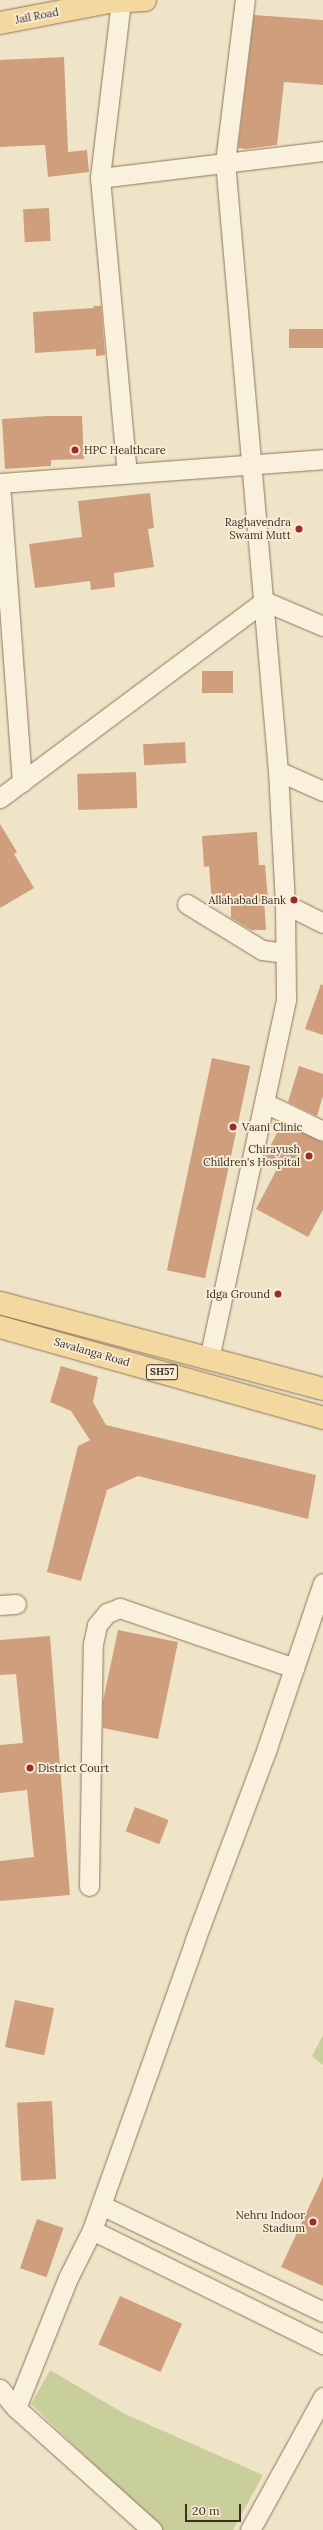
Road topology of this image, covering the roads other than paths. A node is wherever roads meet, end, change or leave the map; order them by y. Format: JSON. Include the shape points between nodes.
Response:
{"nodes":[{"id":1,"x":145,"y":0,"type":"edge"},
{"id":2,"x":245,"y":0,"type":"edge"},
{"id":3,"x":114,"y":1,"type":"edge"},
{"id":4,"x":0,"y":23,"type":"edge"},
{"id":5,"x":323,"y":151,"type":"edge"},
{"id":6,"x":225,"y":162,"type":"junction"},
{"id":7,"x":100,"y":178,"type":"junction"},
{"id":8,"x":323,"y":459,"type":"edge"},
{"id":9,"x":249,"y":464,"type":"junction"},
{"id":10,"x":127,"y":473,"type":"junction"},
{"id":11,"x":0,"y":483,"type":"edge"},
{"id":12,"x":264,"y":601,"type":"junction"},
{"id":13,"x":323,"y":626,"type":"edge"},
{"id":14,"x":278,"y":771,"type":"junction"},
{"id":15,"x":22,"y":782,"type":"junction"},
{"id":16,"x":323,"y":791,"type":"edge"},
{"id":17,"x":0,"y":798,"type":"edge"},
{"id":18,"x":187,"y":904,"type":"dead end"},
{"id":19,"x":285,"y":904,"type":"junction"},
{"id":20,"x":323,"y":923,"type":"edge"},
{"id":21,"x":285,"y":953,"type":"junction"},
{"id":22,"x":265,"y":1103,"type":"junction"},
{"id":23,"x":323,"y":1131,"type":"edge"},
{"id":24,"x":0,"y":1303,"type":"edge"},
{"id":25,"x":0,"y":1327,"type":"edge"},
{"id":26,"x":209,"y":1359,"type":"junction"},
{"id":27,"x":323,"y":1389,"type":"edge"},
{"id":28,"x":323,"y":1418,"type":"edge"},
{"id":29,"x":323,"y":1583,"type":"edge"},
{"id":30,"x":294,"y":1668,"type":"junction"},
{"id":31,"x":89,"y":1886,"type":"dead end"},
{"id":32,"x":101,"y":2205,"type":"junction"},
{"id":33,"x":92,"y":2230,"type":"junction"},
{"id":34,"x":323,"y":2312,"type":"edge"},
{"id":35,"x":323,"y":2344,"type":"edge"},
{"id":36,"x":0,"y":2389,"type":"edge"},
{"id":37,"x":323,"y":2397,"type":"edge"},
{"id":38,"x":16,"y":2408,"type":"junction"},
{"id":39,"x":152,"y":2530,"type":"edge"},
{"id":40,"x":250,"y":2530,"type":"edge"}],
"edges":[{"from":1,"to":3,"type":"main road","name":"Jail Road"},
{"from":2,"to":6,"type":"street"},
{"from":3,"to":4,"type":"main road","name":"Jail Road"},
{"from":3,"to":7,"type":"street"},
{"from":5,"to":6,"type":"street"},
{"from":6,"to":7,"type":"street"},
{"from":6,"to":9,"type":"street"},
{"from":7,"to":10,"type":"street"},
{"from":8,"to":9,"type":"street"},
{"from":9,"to":10,"type":"street"},
{"from":9,"to":12,"type":"street"},
{"from":10,"to":11,"type":"street"},
{"from":11,"to":15,"type":"street"},
{"from":12,"to":13,"type":"street"},
{"from":12,"to":14,"type":"street"},
{"from":12,"to":15,"type":"street"},
{"from":14,"to":16,"type":"street"},
{"from":14,"to":19,"type":"street"},
{"from":15,"to":17,"type":"street"},
{"from":18,"to":21,"type":"street","via":[[262,950]]},
{"from":19,"to":20,"type":"street"},
{"from":19,"to":21,"type":"street"},
{"from":21,"to":22,"type":"street","via":[[286,1000]]},
{"from":22,"to":23,"type":"street"},
{"from":22,"to":26,"type":"street"},
{"from":24,"to":26,"type":"main road","name":"Savalanga Road","number":"SH57"},
{"from":25,"to":28,"type":"main road","name":"Savalanga Road","number":"SH57"},
{"from":26,"to":27,"type":"main road","name":"Savalanga Road","number":"SH57"},
{"from":29,"to":30,"type":"street"},
{"from":30,"to":31,"type":"street","via":[[120,1608],[107,1613],[97,1625],[93,1644]]},
{"from":30,"to":32,"type":"street"},
{"from":32,"to":33,"type":"street"},
{"from":32,"to":34,"type":"street"},
{"from":33,"to":35,"type":"street"},
{"from":33,"to":38,"type":"street","via":[[68,2278]]},
{"from":36,"to":38,"type":"street"},
{"from":37,"to":40,"type":"street"},
{"from":38,"to":39,"type":"street"}]}
